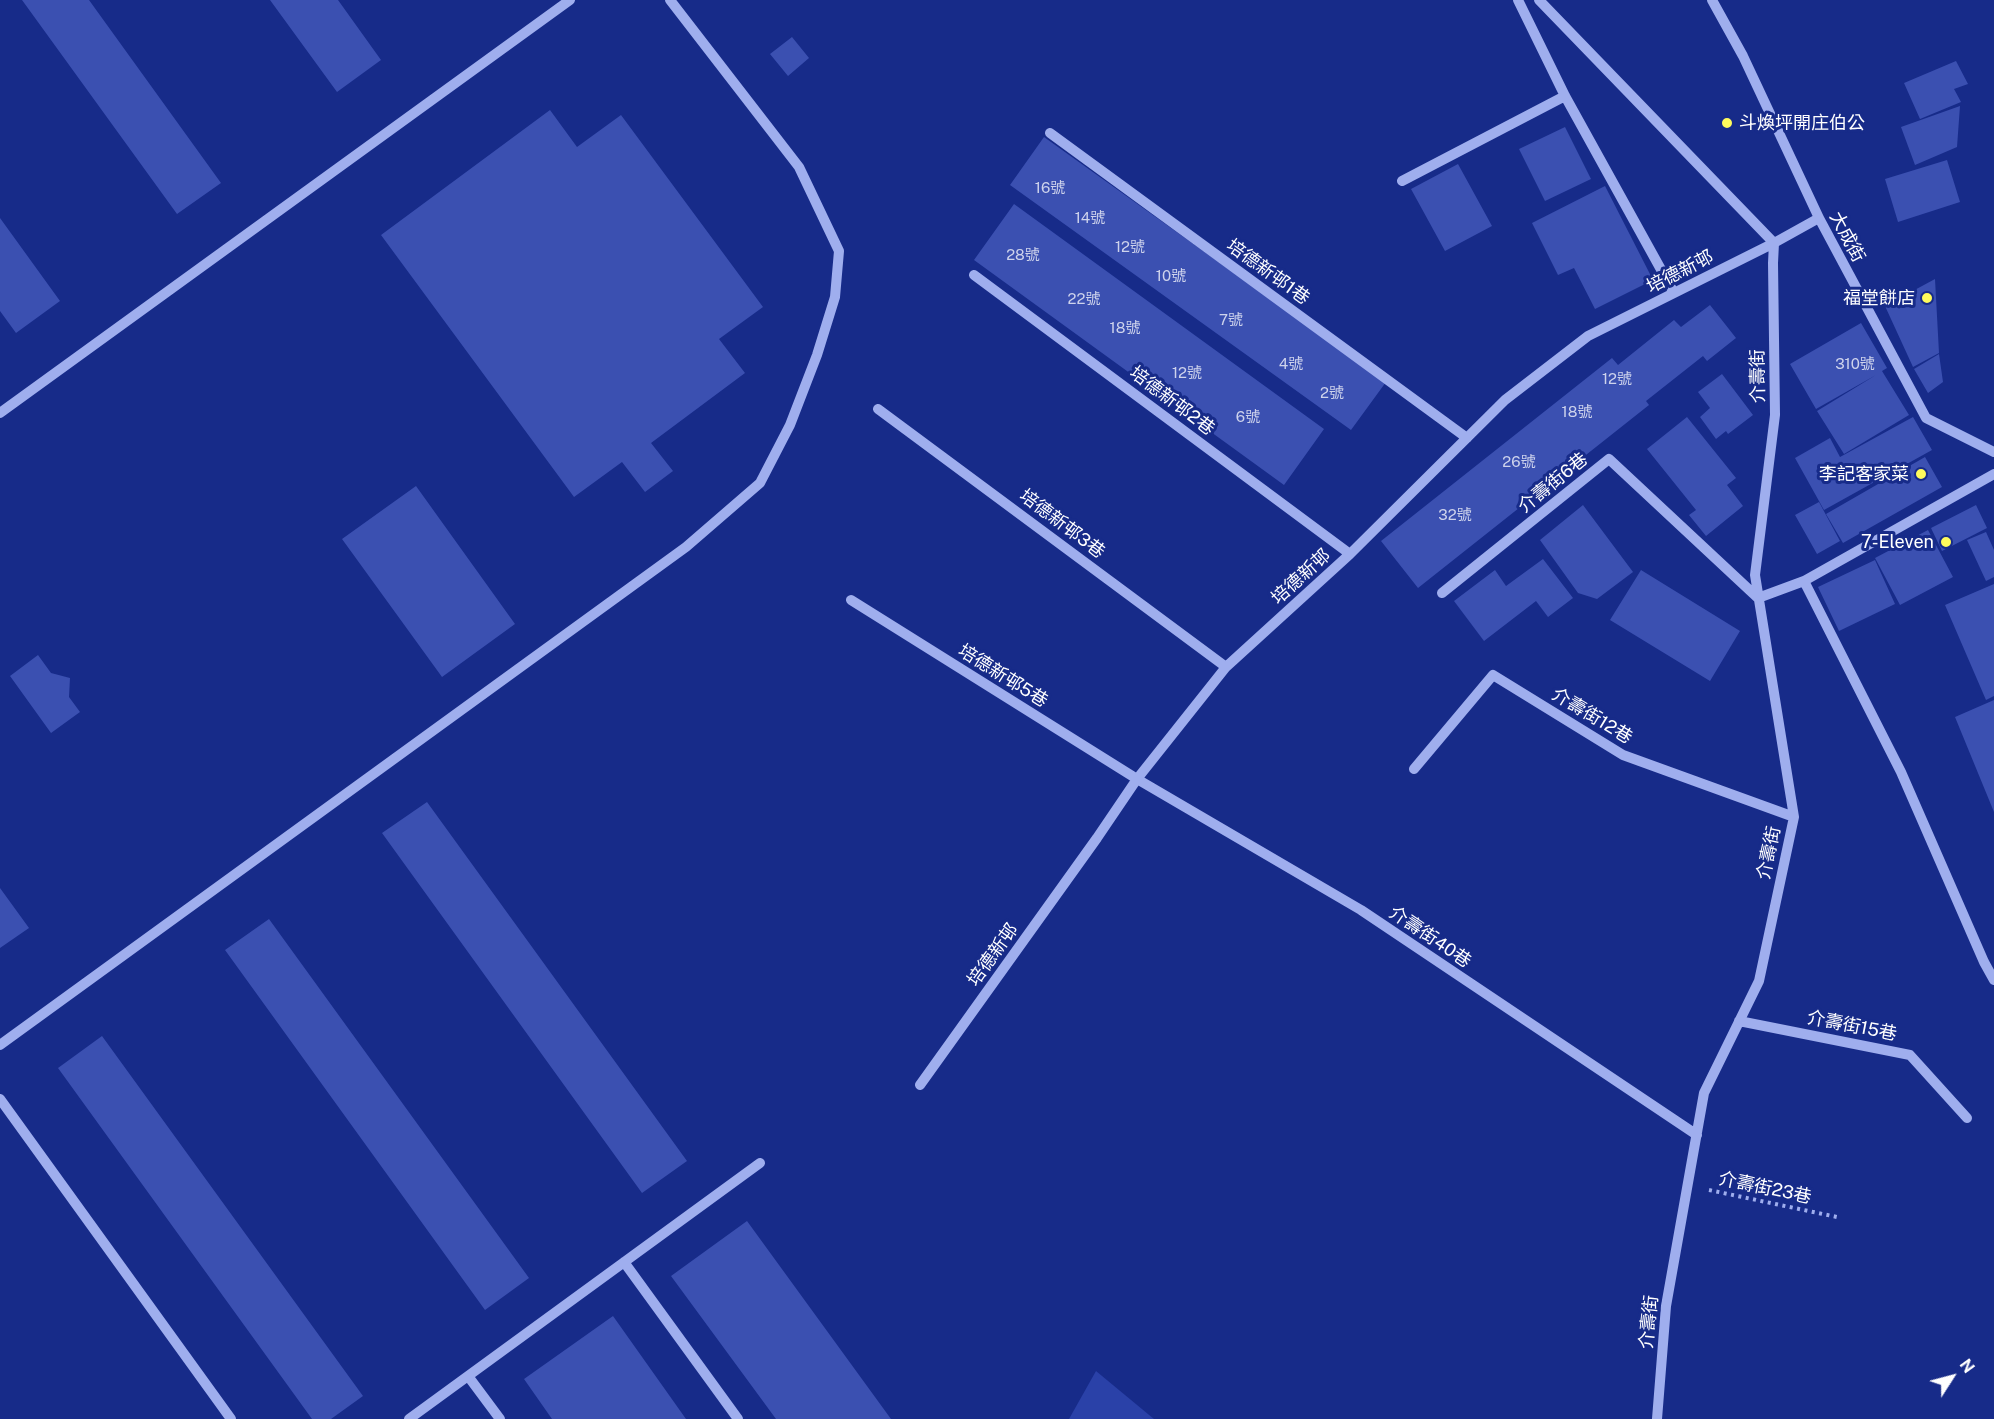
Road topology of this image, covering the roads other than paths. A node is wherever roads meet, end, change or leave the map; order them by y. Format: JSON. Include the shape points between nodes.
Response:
{"nodes":[{"id":1,"x":570,"y":0,"type":"edge"},
{"id":2,"x":670,"y":0,"type":"edge"},
{"id":3,"x":1518,"y":0,"type":"edge"},
{"id":4,"x":1539,"y":0,"type":"edge"},
{"id":5,"x":1712,"y":0,"type":"edge"},
{"id":6,"x":1564,"y":96,"type":"junction"},
{"id":7,"x":1050,"y":133,"type":"dead end"},
{"id":8,"x":1402,"y":182,"type":"dead end"},
{"id":9,"x":1819,"y":218,"type":"junction"},
{"id":10,"x":1774,"y":243,"type":"junction"},
{"id":11,"x":974,"y":275,"type":"dead end"},
{"id":12,"x":1674,"y":293,"type":"junction"},
{"id":13,"x":2,"y":407,"type":"edge"},
{"id":14,"x":878,"y":409,"type":"dead end"},
{"id":15,"x":1467,"y":438,"type":"junction"},
{"id":16,"x":1994,"y":452,"type":"edge"},
{"id":17,"x":1994,"y":474,"type":"edge"},
{"id":18,"x":1350,"y":554,"type":"junction"},
{"id":19,"x":1804,"y":581,"type":"junction"},
{"id":20,"x":1442,"y":593,"type":"dead end"},
{"id":21,"x":1758,"y":598,"type":"junction"},
{"id":22,"x":851,"y":600,"type":"dead end"},
{"id":23,"x":1226,"y":667,"type":"junction"},
{"id":24,"x":1414,"y":769,"type":"dead end"},
{"id":25,"x":1137,"y":779,"type":"junction"},
{"id":26,"x":1794,"y":817,"type":"junction"},
{"id":27,"x":1994,"y":980,"type":"edge"},
{"id":28,"x":1739,"y":1021,"type":"junction"},
{"id":29,"x":0,"y":1045,"type":"edge"},
{"id":30,"x":920,"y":1086,"type":"dead end"},
{"id":31,"x":0,"y":1099,"type":"edge"},
{"id":32,"x":1967,"y":1118,"type":"dead end"},
{"id":33,"x":1697,"y":1135,"type":"junction"},
{"id":34,"x":760,"y":1163,"type":"dead end"},
{"id":35,"x":624,"y":1262,"type":"junction"},
{"id":36,"x":468,"y":1376,"type":"junction"},
{"id":37,"x":231,"y":1419,"type":"edge"},
{"id":38,"x":409,"y":1419,"type":"edge"},
{"id":39,"x":500,"y":1419,"type":"edge"},
{"id":40,"x":738,"y":1419,"type":"edge"},
{"id":41,"x":1657,"y":1419,"type":"edge"}],
"edges":[{"from":1,"to":13,"type":"street"},
{"from":2,"to":29,"type":"street","via":[[799,167],[839,251],[835,297],[817,355],[790,425],[760,483],[686,547]]},
{"from":3,"to":6,"type":"street"},
{"from":4,"to":10,"type":"street"},
{"from":5,"to":9,"type":"street","name":"大成街","via":[[1743,56]]},
{"from":6,"to":8,"type":"street"},
{"from":6,"to":12,"type":"street"},
{"from":7,"to":15,"type":"street","name":"培德新邨1巷"},
{"from":9,"to":10,"type":"street","name":"培德新邨"},
{"from":9,"to":16,"type":"street","name":"大成街","via":[[1926,418]]},
{"from":10,"to":12,"type":"street","name":"培德新邨"},
{"from":10,"to":21,"type":"street","name":"介壽街","via":[[1775,415],[1755,575]]},
{"from":11,"to":18,"type":"street","name":"培德新邨2巷"},
{"from":12,"to":15,"type":"street","name":"培德新邨","via":[[1588,336],[1505,400]]},
{"from":14,"to":23,"type":"street","name":"培德新邨3巷"},
{"from":15,"to":18,"type":"street","name":"培德新邨"},
{"from":17,"to":19,"type":"street"},
{"from":18,"to":23,"type":"street","name":"培德新邨"},
{"from":19,"to":21,"type":"street"},
{"from":19,"to":27,"type":"street","via":[[1901,772]]},
{"from":20,"to":21,"type":"street","name":"介壽街6巷","via":[[1609,459]]},
{"from":21,"to":26,"type":"street","name":"介壽街"},
{"from":22,"to":25,"type":"street","name":"培德新邨5巷"},
{"from":23,"to":25,"type":"street","name":"培德新邨"},
{"from":24,"to":26,"type":"street","name":"介壽街12巷","via":[[1493,675],[1623,755]]},
{"from":25,"to":30,"type":"street","name":"培德新邨"},
{"from":25,"to":33,"type":"street","name":"介壽街40巷","via":[[1360,910]]},
{"from":26,"to":28,"type":"street","name":"介壽街","via":[[1759,981]]},
{"from":28,"to":32,"type":"street","name":"介壽街15巷","via":[[1910,1054]]},
{"from":28,"to":33,"type":"street","name":"介壽街","via":[[1704,1093]]},
{"from":31,"to":37,"type":"street"},
{"from":33,"to":41,"type":"street","name":"介壽街","via":[[1666,1306]]},
{"from":34,"to":35,"type":"street"},
{"from":35,"to":36,"type":"street"},
{"from":35,"to":40,"type":"street"},
{"from":36,"to":38,"type":"street"},
{"from":36,"to":39,"type":"street"}]}
